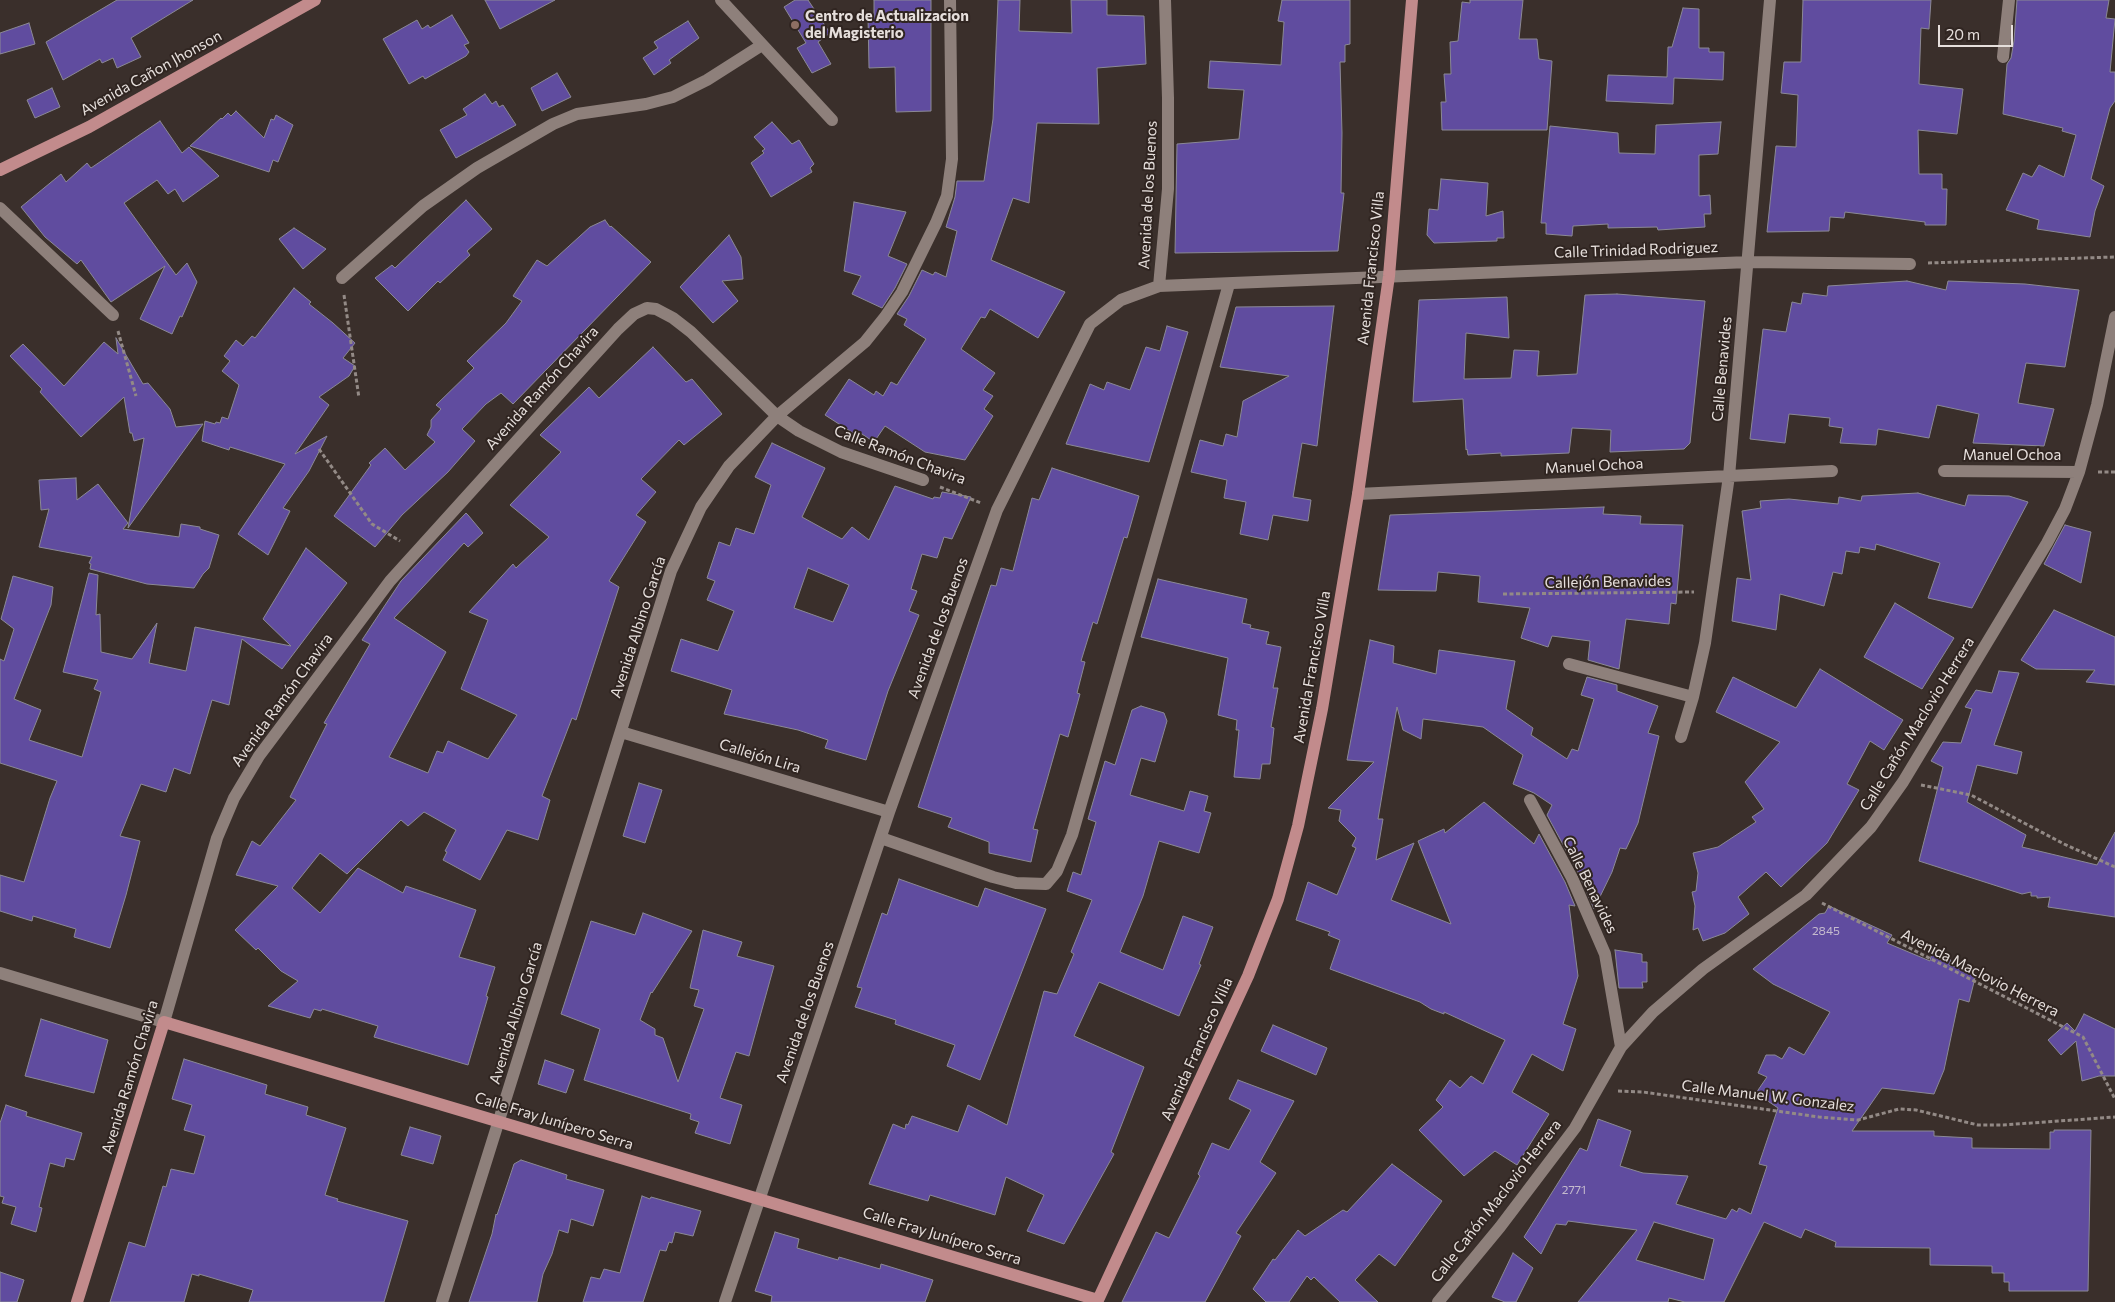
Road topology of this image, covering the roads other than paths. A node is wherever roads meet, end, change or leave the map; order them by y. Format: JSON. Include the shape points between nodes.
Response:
{"nodes":[{"id":1,"x":315,"y":0,"type":"edge"},
{"id":2,"x":721,"y":0,"type":"edge"},
{"id":3,"x":950,"y":0,"type":"edge"},
{"id":4,"x":1165,"y":0,"type":"edge"},
{"id":5,"x":1412,"y":0,"type":"edge"},
{"id":6,"x":1770,"y":0,"type":"edge"},
{"id":7,"x":2009,"y":0,"type":"edge"},
{"id":8,"x":762,"y":45,"type":"junction"},
{"id":9,"x":2003,"y":57,"type":"dead end"},
{"id":10,"x":832,"y":120,"type":"dead end"},
{"id":11,"x":0,"y":170,"type":"edge"},
{"id":12,"x":0,"y":208,"type":"edge"},
{"id":13,"x":1749,"y":262,"type":"junction"},
{"id":14,"x":1910,"y":264,"type":"road end"},
{"id":15,"x":1389,"y":276,"type":"junction"},
{"id":16,"x":342,"y":278,"type":"road end"},
{"id":17,"x":1229,"y":284,"type":"junction"},
{"id":18,"x":1159,"y":286,"type":"junction"},
{"id":19,"x":656,"y":309,"type":"joint"},
{"id":20,"x":113,"y":314,"type":"road end"},
{"id":21,"x":2115,"y":317,"type":"edge"},
{"id":22,"x":777,"y":416,"type":"junction"},
{"id":23,"x":1832,"y":471,"type":"dead end"},
{"id":24,"x":1944,"y":471,"type":"dead end"},
{"id":25,"x":2079,"y":472,"type":"junction"},
{"id":26,"x":1729,"y":476,"type":"junction"},
{"id":27,"x":923,"y":480,"type":"road end"},
{"id":28,"x":1358,"y":494,"type":"junction"},
{"id":29,"x":1569,"y":664,"type":"dead end"},
{"id":30,"x":1693,"y":697,"type":"junction"},
{"id":31,"x":621,"y":732,"type":"junction"},
{"id":32,"x":1680,"y":737,"type":"dead end"},
{"id":33,"x":1530,"y":800,"type":"dead end"},
{"id":34,"x":890,"y":812,"type":"junction"},
{"id":35,"x":881,"y":838,"type":"junction"},
{"id":36,"x":0,"y":974,"type":"edge"},
{"id":37,"x":164,"y":1022,"type":"junction"},
{"id":38,"x":1621,"y":1046,"type":"junction"},
{"id":39,"x":499,"y":1122,"type":"junction"},
{"id":40,"x":759,"y":1199,"type":"junction"},
{"id":41,"x":1097,"y":1301,"type":"edge"},
{"id":42,"x":77,"y":1302,"type":"edge"},
{"id":43,"x":442,"y":1302,"type":"edge"},
{"id":44,"x":725,"y":1302,"type":"edge"},
{"id":45,"x":1438,"y":1302,"type":"edge"}],
"edges":[{"from":1,"to":11,"type":"main road","name":"Avenida Cañon Jhonson","via":[[88,127]]},
{"from":2,"to":8,"type":"street"},
{"from":3,"to":22,"type":"street","name":"Avenida Albino García","via":[[952,159],[947,196],[936,223],[902,292],[865,342]]},
{"from":4,"to":18,"type":"street","name":"Avenida de los Buenos","via":[[1168,189]]},
{"from":5,"to":15,"type":"main road","name":"Avenida Francisco Villa"},
{"from":6,"to":13,"type":"street","name":"Calle Benavides"},
{"from":7,"to":9,"type":"street"},
{"from":8,"to":10,"type":"street"},
{"from":8,"to":16,"type":"street","via":[[673,97],[577,114],[553,124],[477,168],[423,206]]},
{"from":12,"to":20,"type":"street"},
{"from":13,"to":14,"type":"street","name":"Calle Trinidad Rodriguez"},
{"from":13,"to":15,"type":"street","name":"Calle Trinidad Rodriguez"},
{"from":13,"to":26,"type":"street","name":"Calle Benavides"},
{"from":15,"to":17,"type":"street","name":"Calle Trinidad Rodriguez"},
{"from":15,"to":28,"type":"main road","name":"Avenida Francisco Villa"},
{"from":17,"to":18,"type":"street","name":"Calle Trinidad Rodriguez"},
{"from":17,"to":35,"type":"street","via":[[1072,835],[1057,872],[1046,884],[1016,883]]},
{"from":18,"to":34,"type":"street","name":"Avenida de los Buenos","via":[[1120,300],[1090,324],[997,510]]},
{"from":19,"to":22,"type":"street","name":"Calle Ramón Chavira","via":[[691,332]]},
{"from":19,"to":37,"type":"street","name":"Avenida Ramón Chavira","via":[[640,311],[618,330],[390,580],[259,756],[234,798],[217,838]]},
{"from":21,"to":25,"type":"street","name":"Calle Cañón Maclovio Herrera"},
{"from":22,"to":27,"type":"street","name":"Calle Ramón Chavira","via":[[841,452]]},
{"from":22,"to":31,"type":"street","name":"Avenida Albino García","via":[[729,466],[701,507],[671,571]]},
{"from":23,"to":26,"type":"street","name":"Manuel Ochoa"},
{"from":24,"to":25,"type":"street","name":"Manuel Ochoa"},
{"from":25,"to":38,"type":"street","name":"Calle Cañón Maclovio Herrera","via":[[2047,543],[1903,782],[1870,828],[1806,895],[1703,969],[1653,1012]]},
{"from":26,"to":28,"type":"street","name":"Manuel Ochoa"},
{"from":26,"to":30,"type":"street","name":"Calle Benavides","via":[[1714,592]]},
{"from":28,"to":41,"type":"main road","name":"Avenida Francisco Villa","via":[[1320,719],[1298,826],[1278,898],[1248,976]]},
{"from":29,"to":30,"type":"street"},
{"from":30,"to":32,"type":"street","name":"Calle Benavides"},
{"from":31,"to":34,"type":"street","name":"Callejón Lira"},
{"from":31,"to":39,"type":"street","name":"Avenida Albino García"},
{"from":33,"to":38,"type":"street","name":"Calle Benavides","via":[[1572,878],[1605,954]]},
{"from":34,"to":35,"type":"street","name":"Avenida de los Buenos"},
{"from":35,"to":40,"type":"street","name":"Avenida de los Buenos"},
{"from":36,"to":37,"type":"street","name":"Calle Fray Junípero Serra"},
{"from":37,"to":39,"type":"main road","name":"Calle Fray Junípero Serra"},
{"from":37,"to":42,"type":"main road","name":"Avenida Ramón Chavira"},
{"from":38,"to":45,"type":"street","name":"Calle Cañón Maclovio Herrera","via":[[1574,1128],[1500,1227]]},
{"from":39,"to":40,"type":"main road","name":"Calle Fray Junípero Serra"},
{"from":39,"to":43,"type":"street","name":"Avenida Albino García"},
{"from":40,"to":41,"type":"main road","name":"Calle Fray Junípero Serra"},
{"from":40,"to":44,"type":"street","name":"Avenida de los Buenos"}]}
